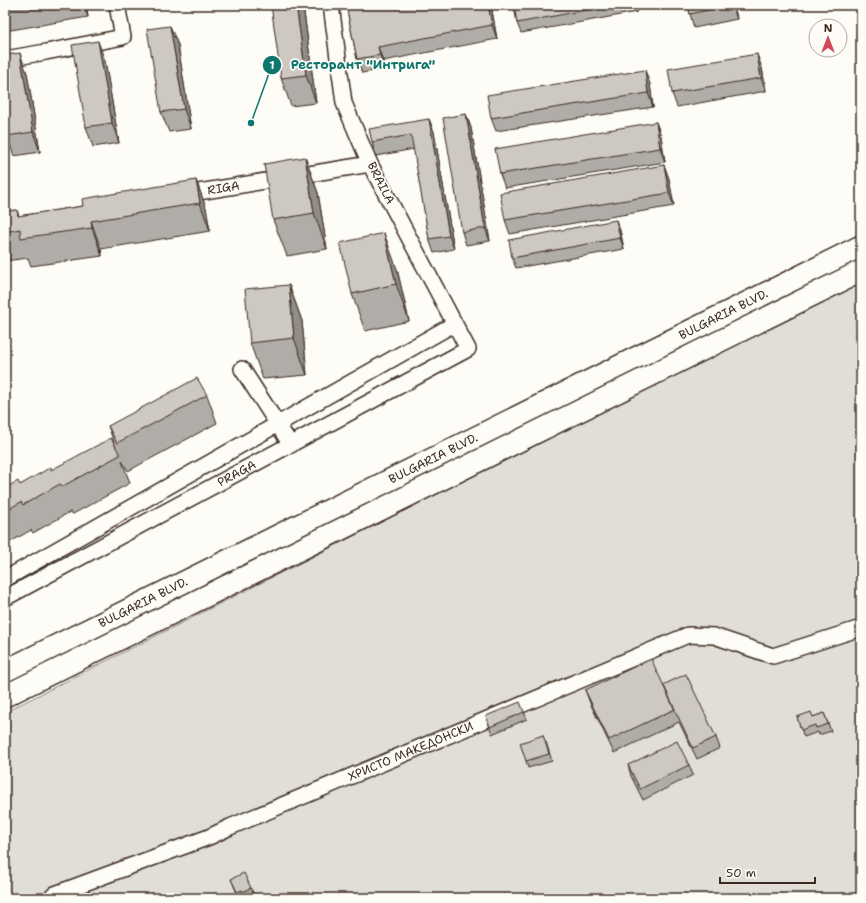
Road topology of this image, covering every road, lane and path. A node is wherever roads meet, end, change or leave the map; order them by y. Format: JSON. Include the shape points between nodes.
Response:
{"nodes":[{"id":1,"x":117,"y":5,"type":"edge"},
{"id":2,"x":331,"y":5,"type":"edge"},
{"id":3,"x":5,"y":59,"type":"edge"},
{"id":4,"x":370,"y":164,"type":"junction"},
{"id":5,"x":168,"y":196,"type":"edge"},
{"id":6,"x":861,"y":246,"type":"edge"},
{"id":7,"x":861,"y":271,"type":"edge"},
{"id":8,"x":454,"y":324,"type":"junction"},
{"id":9,"x":468,"y":349,"type":"joint"},
{"id":10,"x":242,"y":369,"type":"dead end"},
{"id":11,"x":278,"y":423,"type":"junction"},
{"id":12,"x":291,"y":444,"type":"junction"},
{"id":13,"x":5,"y":579,"type":"edge"},
{"id":14,"x":7,"y":593,"type":"edge"},
{"id":15,"x":861,"y":628,"type":"edge"},
{"id":16,"x":5,"y":671,"type":"edge"},
{"id":17,"x":5,"y":696,"type":"edge"},
{"id":18,"x":51,"y":898,"type":"edge"}],
"edges":[{"from":1,"to":3,"type":"street","via":[[124,37]]},
{"from":2,"to":4,"type":"street","name":"BRAILA","via":[[344,103]]},
{"from":4,"to":5,"type":"street","name":"RIGA"},
{"from":4,"to":8,"type":"street","name":"BRAILA"},
{"from":6,"to":16,"type":"highway","name":"BULGARIA BLVD."},
{"from":7,"to":17,"type":"highway","name":"BULGARIA BLVD."},
{"from":8,"to":9,"type":"street","name":"BRAILA"},
{"from":8,"to":11,"type":"street"},
{"from":9,"to":12,"type":"street","name":"PRAGA"},
{"from":10,"to":11,"type":"street"},
{"from":11,"to":12,"type":"street"},
{"from":11,"to":13,"type":"street"},
{"from":12,"to":14,"type":"street","name":"PRAGA"},
{"from":15,"to":18,"type":"street","name":"ХРИСТО МАКЕДОНСКИ","via":[[773,656],[714,636],[688,635],[230,826],[209,838],[55,894]]}]}
